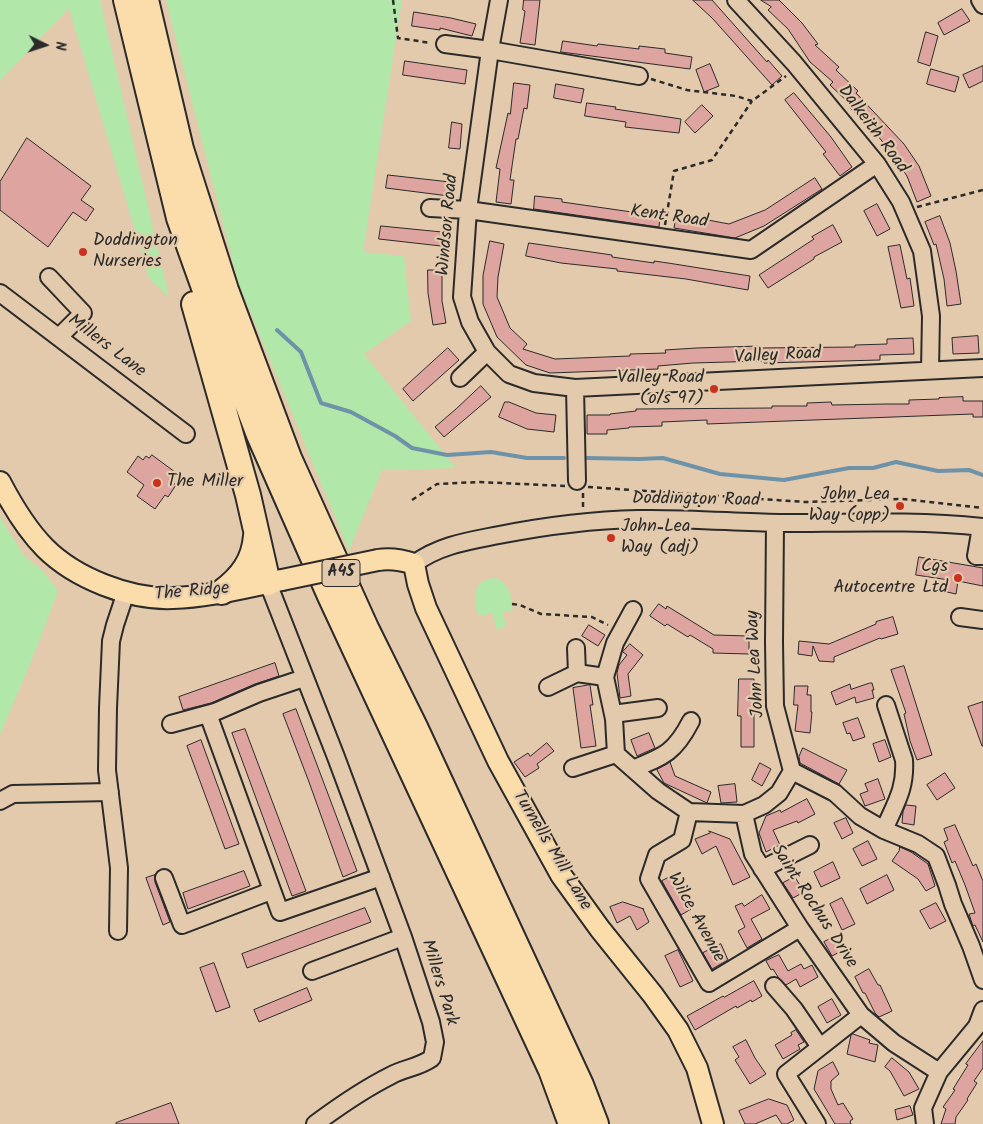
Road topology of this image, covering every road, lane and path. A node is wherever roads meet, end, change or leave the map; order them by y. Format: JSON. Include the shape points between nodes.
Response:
{"nodes":[{"id":1,"x":126,"y":0,"type":"edge"},
{"id":2,"x":146,"y":0,"type":"edge"},
{"id":3,"x":393,"y":0,"type":"edge"},
{"id":4,"x":499,"y":0,"type":"edge"},
{"id":5,"x":736,"y":0,"type":"edge"},
{"id":6,"x":980,"y":0,"type":"edge"},
{"id":7,"x":983,"y":5,"type":"edge"},
{"id":8,"x":444,"y":44,"type":"joint"},
{"id":9,"x":490,"y":50,"type":"junction"},
{"id":10,"x":798,"y":67,"type":"junction"},
{"id":11,"x":640,"y":76,"type":"joint"},
{"id":12,"x":752,"y":101,"type":"junction"},
{"id":13,"x":877,"y":164,"type":"junction"},
{"id":14,"x":983,"y":190,"type":"edge"},
{"id":15,"x":430,"y":208,"type":"dead end"},
{"id":16,"x":468,"y":210,"type":"junction"},
{"id":17,"x":904,"y":210,"type":"junction"},
{"id":18,"x":179,"y":218,"type":"junction"},
{"id":19,"x":662,"y":238,"type":"junction"},
{"id":20,"x":49,"y":277,"type":"dead end"},
{"id":21,"x":0,"y":293,"type":"edge"},
{"id":22,"x":59,"y":336,"type":"junction"},
{"id":23,"x":487,"y":352,"type":"junction"},
{"id":24,"x":983,"y":368,"type":"edge"},
{"id":25,"x":930,"y":370,"type":"junction"},
{"id":26,"x":460,"y":378,"type":"dead end"},
{"id":27,"x":575,"y":388,"type":"junction"},
{"id":28,"x":186,"y":434,"type":"dead end"},
{"id":29,"x":575,"y":484,"type":"joint"},
{"id":30,"x":3,"y":494,"type":"edge"},
{"id":31,"x":699,"y":495,"type":"junction"},
{"id":32,"x":412,"y":500,"type":"dead end"},
{"id":33,"x":983,"y":508,"type":"edge"},
{"id":34,"x":699,"y":511,"type":"dead end"},
{"id":35,"x":584,"y":522,"type":"junction"},
{"id":36,"x":775,"y":523,"type":"junction"},
{"id":37,"x":982,"y":527,"type":"edge"},
{"id":38,"x":257,"y":533,"type":"junction"},
{"id":39,"x":983,"y":556,"type":"edge"},
{"id":40,"x":414,"y":564,"type":"junction"},
{"id":41,"x":275,"y":582,"type":"junction"},
{"id":42,"x":126,"y":592,"type":"junction"},
{"id":43,"x":222,"y":592,"type":"junction"},
{"id":44,"x":512,"y":604,"type":"dead end"},
{"id":45,"x":633,"y":610,"type":"dead end"},
{"id":46,"x":960,"y":617,"type":"dead end"},
{"id":47,"x":983,"y":620,"type":"edge"},
{"id":48,"x":621,"y":632,"type":"junction"},
{"id":49,"x":576,"y":648,"type":"dead end"},
{"id":50,"x":577,"y":673,"type":"junction"},
{"id":51,"x":605,"y":677,"type":"junction"},
{"id":52,"x":304,"y":678,"type":"junction"},
{"id":53,"x":548,"y":687,"type":"dead end"},
{"id":54,"x":886,"y":705,"type":"dead end"},
{"id":55,"x":658,"y":708,"type":"dead end"},
{"id":56,"x":208,"y":714,"type":"junction"},
{"id":57,"x":613,"y":714,"type":"junction"},
{"id":58,"x":691,"y":721,"type":"dead end"},
{"id":59,"x":170,"y":724,"type":"dead end"},
{"id":60,"x":616,"y":754,"type":"junction"},
{"id":61,"x":573,"y":768,"type":"dead end"},
{"id":62,"x":633,"y":769,"type":"junction"},
{"id":63,"x":792,"y":771,"type":"junction"},
{"id":64,"x":110,"y":792,"type":"junction"},
{"id":65,"x":0,"y":801,"type":"edge"},
{"id":66,"x":689,"y":812,"type":"junction"},
{"id":67,"x":744,"y":814,"type":"junction"},
{"id":68,"x":884,"y":830,"type":"junction"},
{"id":69,"x":810,"y":845,"type":"dead end"},
{"id":70,"x":762,"y":869,"type":"junction"},
{"id":71,"x":381,"y":877,"type":"junction"},
{"id":72,"x":164,"y":878,"type":"dead end"},
{"id":73,"x":271,"y":891,"type":"junction"},
{"id":74,"x":800,"y":928,"type":"junction"},
{"id":75,"x":118,"y":931,"type":"dead end"},
{"id":76,"x":403,"y":937,"type":"junction"},
{"id":77,"x":312,"y":971,"type":"dead end"},
{"id":78,"x":983,"y":980,"type":"edge"},
{"id":79,"x":774,"y":986,"type":"dead end"},
{"id":80,"x":983,"y":1010,"type":"edge"},
{"id":81,"x":861,"y":1016,"type":"junction"},
{"id":82,"x":980,"y":1028,"type":"edge"},
{"id":83,"x":820,"y":1047,"type":"junction"},
{"id":84,"x":939,"y":1072,"type":"junction"},
{"id":85,"x":315,"y":1124,"type":"edge"},
{"id":86,"x":572,"y":1124,"type":"edge"},
{"id":87,"x":596,"y":1124,"type":"edge"},
{"id":88,"x":713,"y":1124,"type":"edge"},
{"id":89,"x":817,"y":1124,"type":"edge"},
{"id":90,"x":925,"y":1124,"type":"edge"}],
"edges":[{"from":1,"to":18,"type":"highway","number":"A45"},
{"from":2,"to":87,"type":"highway","number":"A45","via":[[181,149],[226,290],[289,458],[581,1085]]},
{"from":3,"to":8,"type":"path","via":[[398,38]]},
{"from":4,"to":9,"type":"street","name":"Windsor Road"},
{"from":5,"to":10,"type":"street","name":"Dalkeith Road"},
{"from":6,"to":7,"type":"street"},
{"from":8,"to":9,"type":"street"},
{"from":9,"to":11,"type":"street"},
{"from":9,"to":16,"type":"street","name":"Windsor Road"},
{"from":10,"to":12,"type":"path"},
{"from":10,"to":13,"type":"street","name":"Dalkeith Road"},
{"from":11,"to":12,"type":"path","via":[[687,90]]},
{"from":12,"to":19,"type":"path","via":[[712,160],[674,171]]},
{"from":13,"to":17,"type":"street","name":"Dalkeith Road"},
{"from":13,"to":19,"type":"street","name":"Kent Road","via":[[751,250]]},
{"from":14,"to":17,"type":"path"},
{"from":15,"to":16,"type":"street","name":"Kent Road"},
{"from":16,"to":19,"type":"street","name":"Kent Road"},
{"from":16,"to":23,"type":"street","name":"Windsor Road","via":[[462,297],[470,322]]},
{"from":17,"to":25,"type":"street","name":"Dalkeith Road","via":[[922,251],[931,316]]},
{"from":18,"to":38,"type":"highway","via":[[194,303]]},
{"from":18,"to":86,"type":"highway","number":"A45","via":[[259,435],[330,596],[551,1070]]},
{"from":20,"to":22,"type":"street","via":[[82,313]]},
{"from":21,"to":22,"type":"street","name":"Millers Lane"},
{"from":22,"to":28,"type":"street","name":"Millers Lane"},
{"from":23,"to":26,"type":"street"},
{"from":23,"to":27,"type":"street","name":"Windsor Road","via":[[509,374],[534,383]]},
{"from":24,"to":25,"type":"street","name":"Valley Road"},
{"from":25,"to":27,"type":"street","name":"Valley Road"},
{"from":27,"to":29,"type":"street"},
{"from":29,"to":32,"type":"path","via":[[437,484]]},
{"from":30,"to":42,"type":"main road","name":"The Ridge","via":[[36,539],[58,559],[98,582]]},
{"from":31,"to":33,"type":"path","via":[[805,502],[902,499]]},
{"from":31,"to":34,"type":"path"},
{"from":31,"to":35,"type":"path","via":[[582,487]]},
{"from":35,"to":36,"type":"street","name":"Doddington Road","via":[[639,519]]},
{"from":35,"to":40,"type":"street","name":"Doddington Road","via":[[532,528],[464,542],[438,550]]},
{"from":36,"to":37,"type":"street","name":"Doddington Road","via":[[916,523]]},
{"from":36,"to":63,"type":"street","name":"John Lea Way","via":[[775,706]]},
{"from":37,"to":39,"type":"street","via":[[976,556]]},
{"from":38,"to":41,"type":"highway"},
{"from":38,"to":43,"type":"highway","via":[[246,570]]},
{"from":40,"to":41,"type":"main road","name":"The Ridge","bridge":true,"via":[[388,558]]},
{"from":40,"to":88,"type":"main road","name":"Turnells Mill Lane","via":[[426,608],[498,761],[561,875],[678,1030],[697,1068]]},
{"from":41,"to":43,"type":"main road","name":"The Ridge"},
{"from":41,"to":52,"type":"street","name":"Millers Park"},
{"from":42,"to":43,"type":"main road","name":"The Ridge","via":[[148,598]]},
{"from":42,"to":64,"type":"street","via":[[114,625],[109,657],[107,770]]},
{"from":44,"to":48,"type":"path","via":[[520,604],[541,614],[592,617]]},
{"from":45,"to":48,"type":"street"},
{"from":46,"to":47,"type":"street"},
{"from":48,"to":51,"type":"street"},
{"from":49,"to":50,"type":"street"},
{"from":50,"to":51,"type":"street"},
{"from":50,"to":53,"type":"street"},
{"from":51,"to":57,"type":"street"},
{"from":52,"to":56,"type":"street"},
{"from":52,"to":71,"type":"street","name":"Millers Park"},
{"from":54,"to":68,"type":"street","via":[[904,760],[904,782]]},
{"from":55,"to":57,"type":"street"},
{"from":56,"to":59,"type":"street"},
{"from":56,"to":73,"type":"street"},
{"from":57,"to":60,"type":"street"},
{"from":58,"to":62,"type":"street","via":[[672,750]]},
{"from":60,"to":61,"type":"street"},
{"from":60,"to":62,"type":"street"},
{"from":62,"to":66,"type":"street"},
{"from":63,"to":67,"type":"street","via":[[779,793]]},
{"from":63,"to":68,"type":"street","via":[[835,793],[860,816]]},
{"from":64,"to":65,"type":"street","via":[[13,794]]},
{"from":64,"to":75,"type":"street","via":[[119,868]]},
{"from":66,"to":67,"type":"street"},
{"from":66,"to":74,"type":"street","name":"Wilce Avenue","via":[[682,840],[657,855],[649,879],[709,983]]},
{"from":67,"to":70,"type":"street","name":"Saint Rochus Drive","via":[[753,854]]},
{"from":68,"to":78,"type":"street","via":[[918,844],[936,856]]},
{"from":69,"to":70,"type":"street"},
{"from":70,"to":74,"type":"street","name":"Saint Rochus Drive"},
{"from":71,"to":73,"type":"street","via":[[280,912]]},
{"from":71,"to":76,"type":"street","name":"Millers Park"},
{"from":72,"to":73,"type":"street","via":[[182,925]]},
{"from":74,"to":81,"type":"street","name":"Saint Rochus Drive"},
{"from":76,"to":77,"type":"street"},
{"from":76,"to":85,"type":"street","name":"Millers Park","via":[[431,1022],[432,1058],[422,1066],[392,1074],[375,1083]]},
{"from":79,"to":83,"type":"street"},
{"from":80,"to":82,"type":"street"},
{"from":81,"to":83,"type":"street"},
{"from":81,"to":84,"type":"street","name":"Saint Rochus Drive"},
{"from":82,"to":84,"type":"street"},
{"from":83,"to":89,"type":"street","via":[[786,1074]]},
{"from":84,"to":90,"type":"street","via":[[923,1108]]}]}
